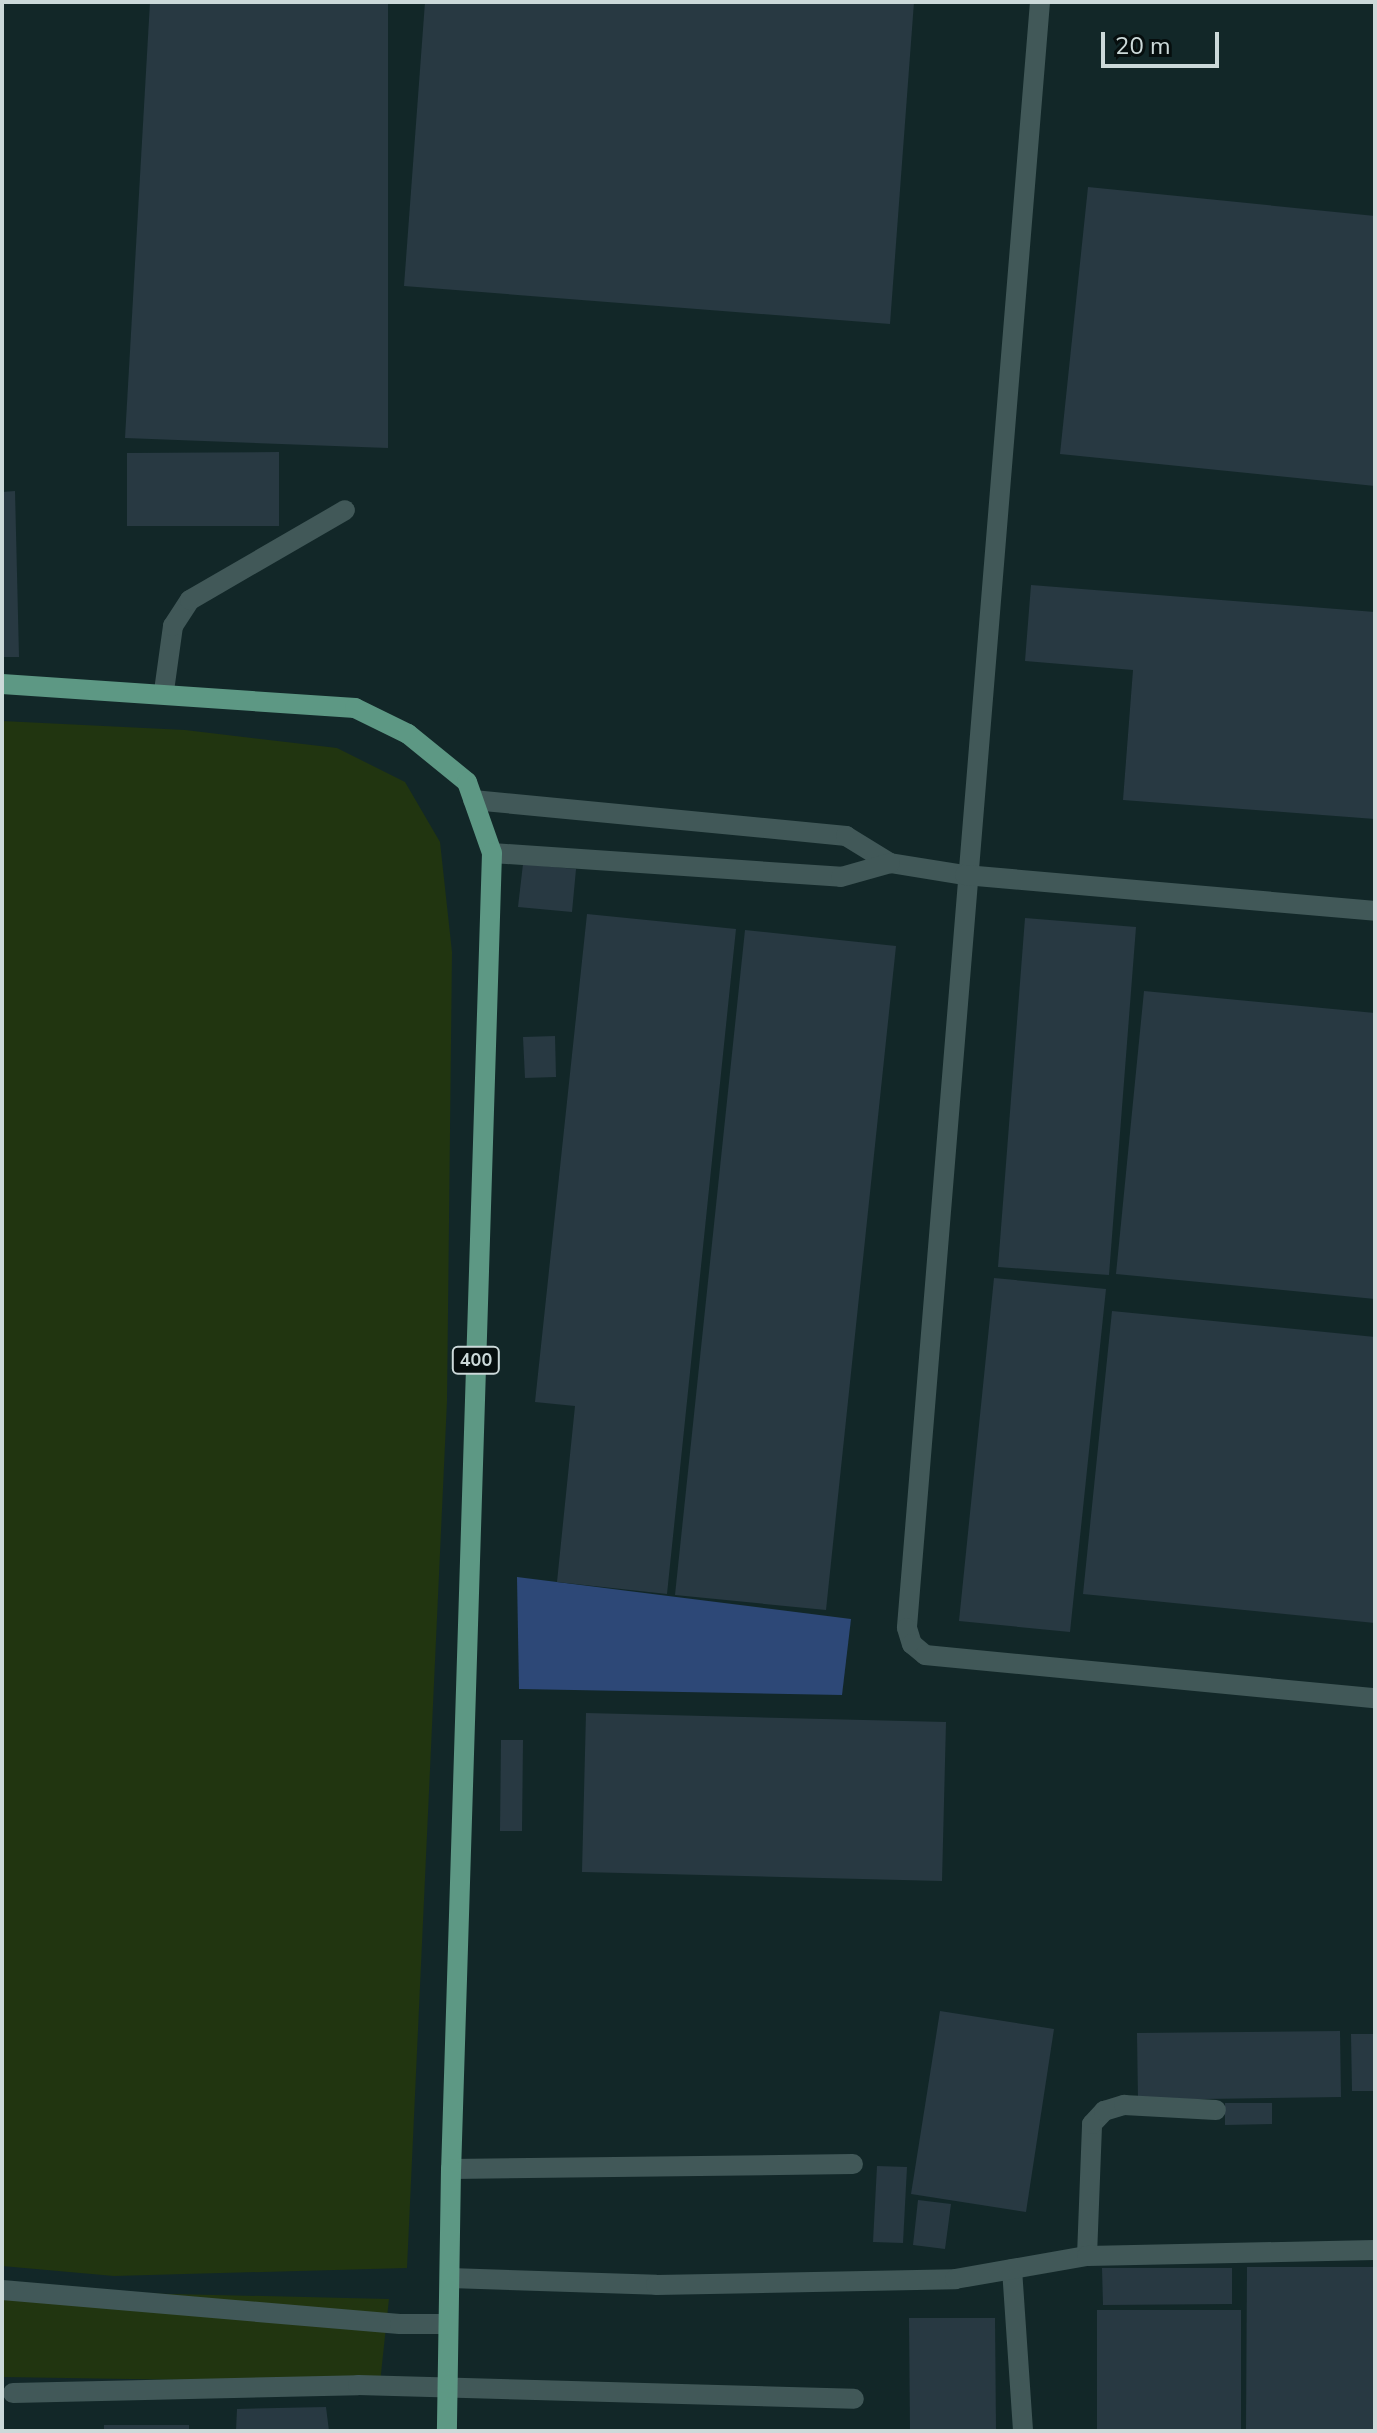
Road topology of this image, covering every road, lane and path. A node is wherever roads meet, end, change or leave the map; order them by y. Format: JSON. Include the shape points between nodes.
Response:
{"nodes":[{"id":1,"x":1040,"y":2,"type":"edge"},
{"id":2,"x":345,"y":510,"type":"dead end"},
{"id":3,"x":2,"y":684,"type":"edge"},
{"id":4,"x":164,"y":691,"type":"junction"},
{"id":5,"x":473,"y":800,"type":"junction"},
{"id":6,"x":492,"y":853,"type":"junction"},
{"id":7,"x":890,"y":863,"type":"junction"},
{"id":8,"x":965,"y":875,"type":"junction"},
{"id":9,"x":1375,"y":911,"type":"edge"},
{"id":10,"x":1375,"y":1698,"type":"edge"},
{"id":11,"x":1216,"y":2110,"type":"dead end"},
{"id":12,"x":853,"y":2164,"type":"dead end"},
{"id":13,"x":451,"y":2169,"type":"junction"},
{"id":14,"x":1375,"y":2250,"type":"edge"},
{"id":15,"x":1087,"y":2256,"type":"junction"},
{"id":16,"x":1012,"y":2269,"type":"junction"},
{"id":17,"x":450,"y":2278,"type":"junction"},
{"id":18,"x":2,"y":2290,"type":"edge"},
{"id":19,"x":448,"y":2324,"type":"junction"},
{"id":20,"x":448,"y":2388,"type":"junction"},
{"id":21,"x":13,"y":2393,"type":"dead end"},
{"id":22,"x":854,"y":2399,"type":"dead end"},
{"id":23,"x":447,"y":2431,"type":"edge"},
{"id":24,"x":1023,"y":2431,"type":"edge"}],
"edges":[{"from":1,"to":8,"type":"street"},
{"from":2,"to":4,"type":"street","via":[[190,600],[173,626]]},
{"from":3,"to":4,"type":"main road","number":"400"},
{"from":4,"to":5,"type":"main road","number":"400","via":[[355,708],[384,719],[431,752],[467,782]]},
{"from":5,"to":6,"type":"main road","number":"400"},
{"from":5,"to":7,"type":"street","via":[[846,836]]},
{"from":6,"to":7,"type":"street","via":[[841,877]]},
{"from":6,"to":13,"type":"main road","number":"400"},
{"from":7,"to":8,"type":"street"},
{"from":8,"to":9,"type":"street"},
{"from":8,"to":10,"type":"street","via":[[907,1628],[912,1644],[925,1655]]},
{"from":11,"to":15,"type":"street","via":[[1124,2105],[1104,2111],[1092,2124]]},
{"from":12,"to":13,"type":"street"},
{"from":13,"to":17,"type":"main road","number":"400"},
{"from":14,"to":15,"type":"street"},
{"from":15,"to":16,"type":"street"},
{"from":16,"to":17,"type":"street","via":[[955,2279],[656,2285]]},
{"from":16,"to":24,"type":"street"},
{"from":17,"to":19,"type":"main road","number":"400"},
{"from":18,"to":19,"type":"street","via":[[354,2321]]},
{"from":19,"to":20,"type":"main road","number":"400"},
{"from":20,"to":21,"type":"street"},
{"from":20,"to":22,"type":"street"},
{"from":20,"to":23,"type":"main road","number":"400"}]}
